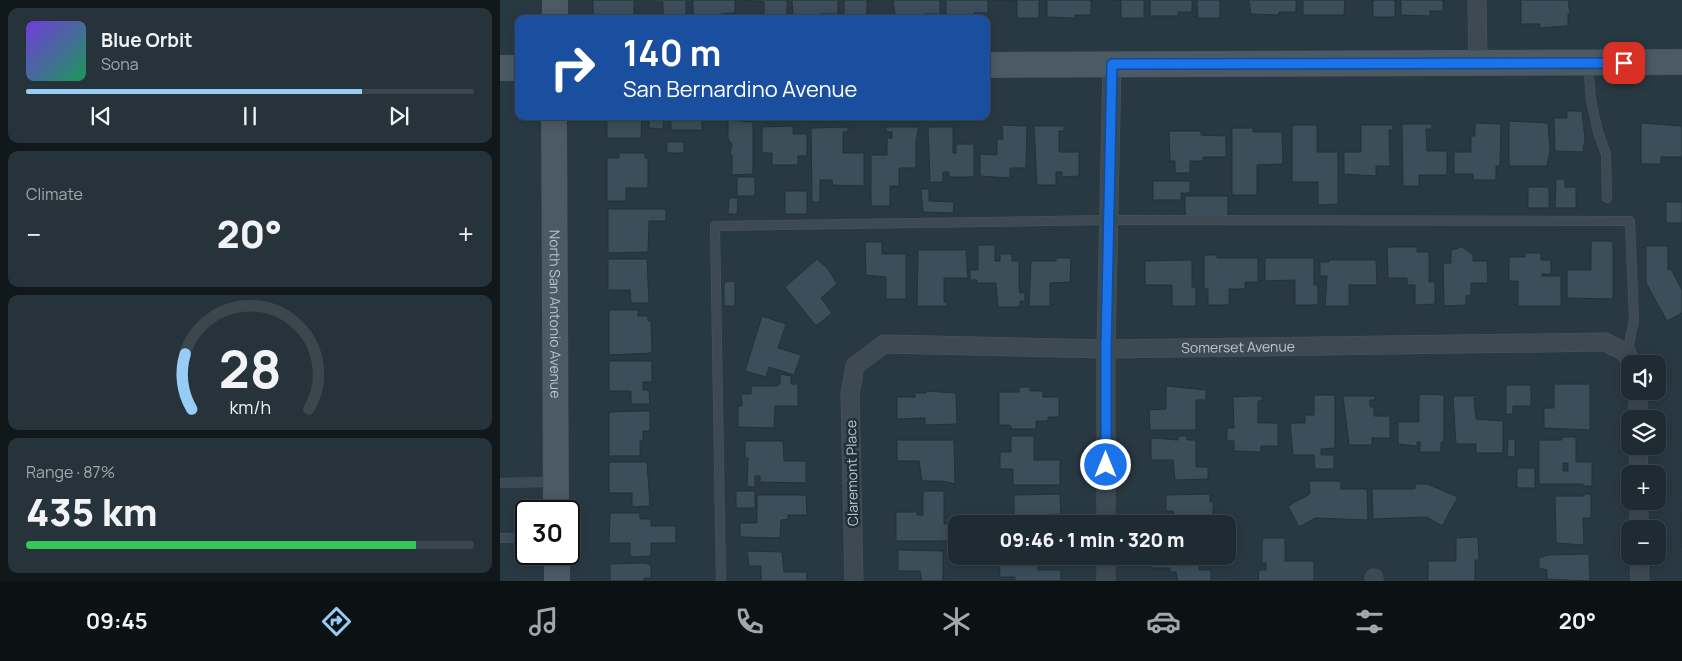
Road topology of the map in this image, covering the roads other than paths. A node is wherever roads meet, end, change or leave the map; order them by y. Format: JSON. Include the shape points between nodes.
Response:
{"nodes":[{"id":1,"x":555,"y":0,"type":"edge"},
{"id":2,"x":1477,"y":0,"type":"edge"},
{"id":3,"x":555,"y":15,"type":"edge"},
{"id":4,"x":1682,"y":62,"type":"edge"},
{"id":5,"x":1588,"y":63,"type":"junction"},
{"id":6,"x":1112,"y":64,"type":"junction"},
{"id":7,"x":1478,"y":64,"type":"junction"},
{"id":8,"x":990,"y":65,"type":"edge"},
{"id":9,"x":500,"y":68,"type":"edge"},
{"id":10,"x":515,"y":68,"type":"edge"},
{"id":11,"x":554,"y":120,"type":"edge"},
{"id":12,"x":1607,"y":198,"type":"dead end"},
{"id":13,"x":1109,"y":220,"type":"junction"},
{"id":14,"x":1106,"y":349,"type":"junction"},
{"id":15,"x":1624,"y":355,"type":"edge"},
{"id":16,"x":1629,"y":355,"type":"edge"},
{"id":17,"x":855,"y":366,"type":"joint"},
{"id":18,"x":556,"y":482,"type":"junction"},
{"id":19,"x":500,"y":483,"type":"edge"},
{"id":20,"x":556,"y":500,"type":"edge"},
{"id":21,"x":1106,"y":515,"type":"edge"},
{"id":22,"x":500,"y":538,"type":"edge"},
{"id":23,"x":515,"y":538,"type":"edge"},
{"id":24,"x":557,"y":565,"type":"edge"},
{"id":25,"x":1106,"y":565,"type":"edge"},
{"id":26,"x":1639,"y":565,"type":"edge"},
{"id":27,"x":557,"y":581,"type":"edge"},
{"id":28,"x":721,"y":581,"type":"edge"},
{"id":29,"x":854,"y":581,"type":"edge"},
{"id":30,"x":1106,"y":581,"type":"edge"},
{"id":31,"x":1640,"y":581,"type":"edge"}],
"edges":[{"from":1,"to":3,"type":"main road"},
{"from":2,"to":7,"type":"street"},
{"from":4,"to":5,"type":"main road"},
{"from":5,"to":7,"type":"main road"},
{"from":5,"to":12,"type":"lane","via":[[1591,100],[1606,154]]},
{"from":6,"to":7,"type":"main road"},
{"from":6,"to":8,"type":"main road"},
{"from":6,"to":13,"type":"street"},
{"from":9,"to":10,"type":"main road"},
{"from":11,"to":18,"type":"main road","name":"North San Antonio Avenue"},
{"from":13,"to":14,"type":"street"},
{"from":13,"to":16,"type":"lane","via":[[1630,221],[1634,320]]},
{"from":13,"to":28,"type":"lane","via":[[715,226]]},
{"from":14,"to":15,"type":"street","name":"Somerset Avenue","via":[[1605,342]]},
{"from":14,"to":17,"type":"street","name":"Somerset Avenue","via":[[884,344]]},
{"from":14,"to":21,"type":"street"},
{"from":17,"to":29,"type":"street","name":"Claremont Place","via":[[850,394]]},
{"from":18,"to":19,"type":"lane"},
{"from":18,"to":20,"type":"main road","name":"North San Antonio Avenue"},
{"from":22,"to":23,"type":"lane"},
{"from":24,"to":27,"type":"main road"},
{"from":25,"to":30,"type":"street"},
{"from":26,"to":31,"type":"street"}]}
